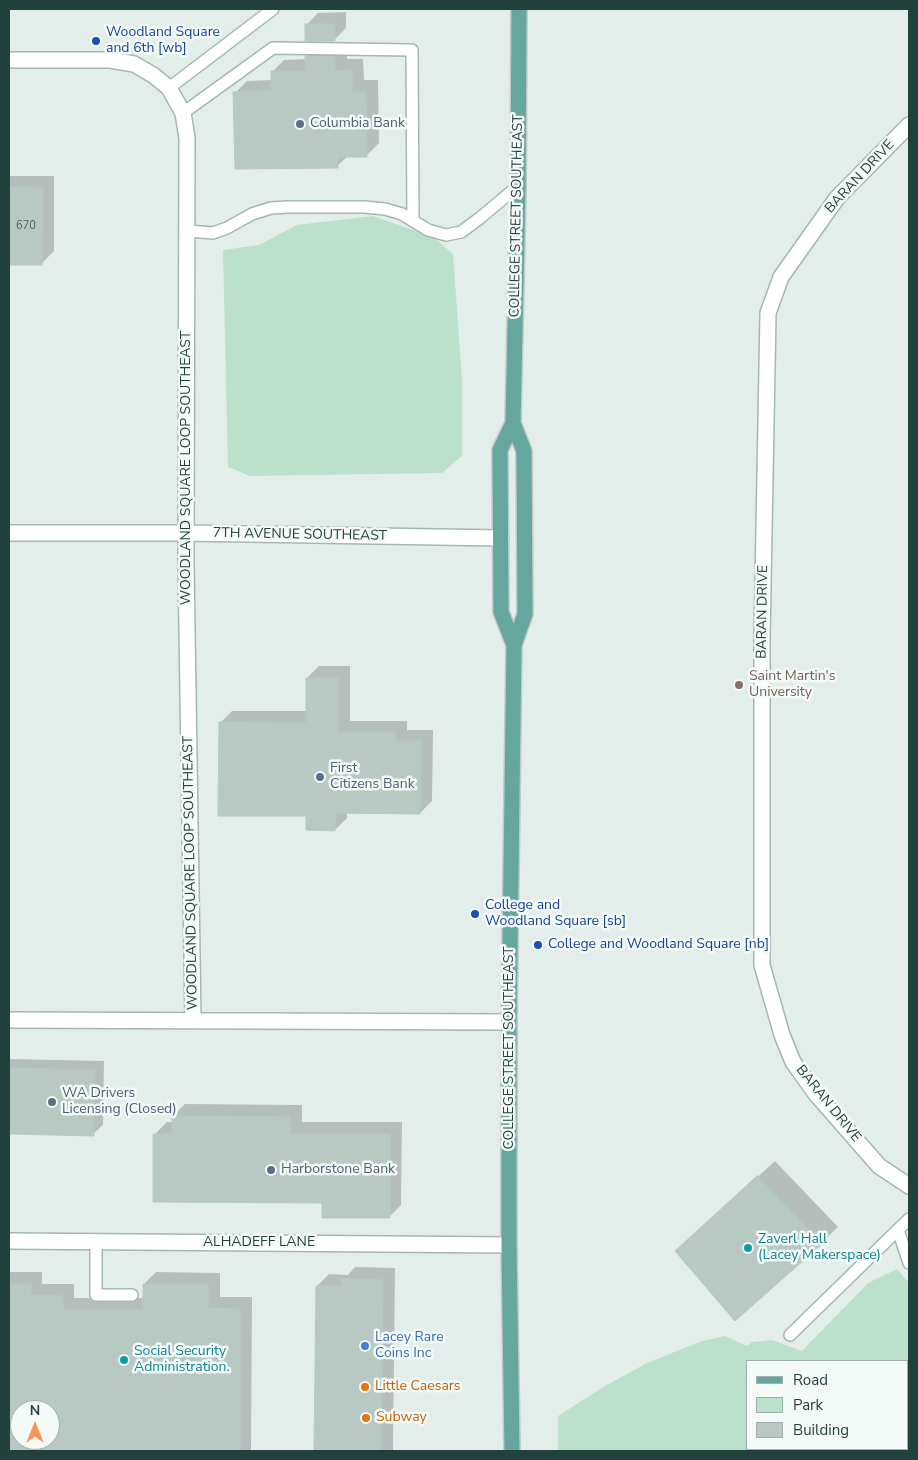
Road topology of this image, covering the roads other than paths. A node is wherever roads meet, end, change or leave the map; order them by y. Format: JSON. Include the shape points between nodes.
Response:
{"nodes":[{"id":1,"x":273,"y":9,"type":"edge"},
{"id":2,"x":519,"y":9,"type":"edge"},
{"id":3,"x":9,"y":60,"type":"edge"},
{"id":4,"x":169,"y":88,"type":"junction"},
{"id":5,"x":183,"y":113,"type":"junction"},
{"id":6,"x":909,"y":125,"type":"edge"},
{"id":7,"x":518,"y":186,"type":"junction"},
{"id":8,"x":413,"y":221,"type":"junction"},
{"id":9,"x":188,"y":231,"type":"junction"},
{"id":10,"x":513,"y":423,"type":"junction"},
{"id":11,"x":9,"y":533,"type":"edge"},
{"id":12,"x":186,"y":533,"type":"junction"},
{"id":13,"x":501,"y":538,"type":"junction"},
{"id":14,"x":514,"y":646,"type":"junction"},
{"id":15,"x":9,"y":1020,"type":"edge"},
{"id":16,"x":193,"y":1020,"type":"junction"},
{"id":17,"x":509,"y":1022,"type":"junction"},
{"id":18,"x":909,"y":1186,"type":"edge"},
{"id":19,"x":909,"y":1219,"type":"edge"},
{"id":20,"x":898,"y":1230,"type":"junction"},
{"id":21,"x":9,"y":1242,"type":"edge"},
{"id":22,"x":96,"y":1242,"type":"junction"},
{"id":23,"x":509,"y":1245,"type":"junction"},
{"id":24,"x":909,"y":1263,"type":"edge"},
{"id":25,"x":132,"y":1295,"type":"dead end"},
{"id":26,"x":790,"y":1335,"type":"dead end"},
{"id":27,"x":512,"y":1451,"type":"edge"}],
"edges":[{"from":1,"to":4,"type":"lane"},
{"from":2,"to":7,"type":"main road","name":"COLLEGE STREET SOUTHEAST"},
{"from":3,"to":4,"type":"street","name":"WOODLAND SQUARE LOOP SOUTHEAST","via":[[110,60],[134,64]]},
{"from":4,"to":5,"type":"street","name":"WOODLAND SQUARE LOOP SOUTHEAST"},
{"from":5,"to":8,"type":"lane","via":[[272,48],[412,50]]},
{"from":5,"to":9,"type":"street","name":"WOODLAND SQUARE LOOP SOUTHEAST","via":[[187,138]]},
{"from":6,"to":18,"type":"street","name":"BARAN DRIVE","via":[[836,198],[781,277],[768,314],[762,638],[762,965],[793,1062],[816,1094],[879,1166]]},
{"from":7,"to":8,"type":"lane","via":[[461,232],[446,235]]},
{"from":7,"to":10,"type":"main road","name":"COLLEGE STREET SOUTHEAST"},
{"from":8,"to":9,"type":"lane","via":[[402,214],[364,206],[288,206],[252,214],[213,232]]},
{"from":9,"to":12,"type":"street","name":"WOODLAND SQUARE LOOP SOUTHEAST"},
{"from":10,"to":13,"type":"main road","name":"COLLEGE STREET SOUTHEAST","via":[[500,450]]},
{"from":10,"to":14,"type":"main road","name":"COLLEGE STREET SOUTHEAST","via":[[524,451],[525,558],[525,614]]},
{"from":11,"to":12,"type":"street","name":"7TH AVENUE SOUTHEAST"},
{"from":12,"to":13,"type":"street","name":"7TH AVENUE SOUTHEAST"},
{"from":12,"to":16,"type":"street","name":"WOODLAND SQUARE LOOP SOUTHEAST"},
{"from":13,"to":14,"type":"main road","name":"COLLEGE STREET SOUTHEAST","via":[[502,612]]},
{"from":14,"to":17,"type":"main road","name":"COLLEGE STREET SOUTHEAST"},
{"from":15,"to":16,"type":"street","name":"WOODLAND SQUARE LOOP SOUTHEAST"},
{"from":16,"to":17,"type":"street","name":"WOODLAND SQUARE LOOP SOUTHEAST"},
{"from":17,"to":23,"type":"main road","name":"COLLEGE STREET SOUTHEAST"},
{"from":19,"to":20,"type":"lane"},
{"from":20,"to":24,"type":"lane"},
{"from":20,"to":26,"type":"lane"},
{"from":21,"to":22,"type":"street","name":"ALHADEFF LANE"},
{"from":22,"to":23,"type":"street","name":"ALHADEFF LANE"},
{"from":22,"to":25,"type":"lane","via":[[96,1295]]},
{"from":23,"to":27,"type":"main road","name":"COLLEGE STREET SOUTHEAST"}]}
